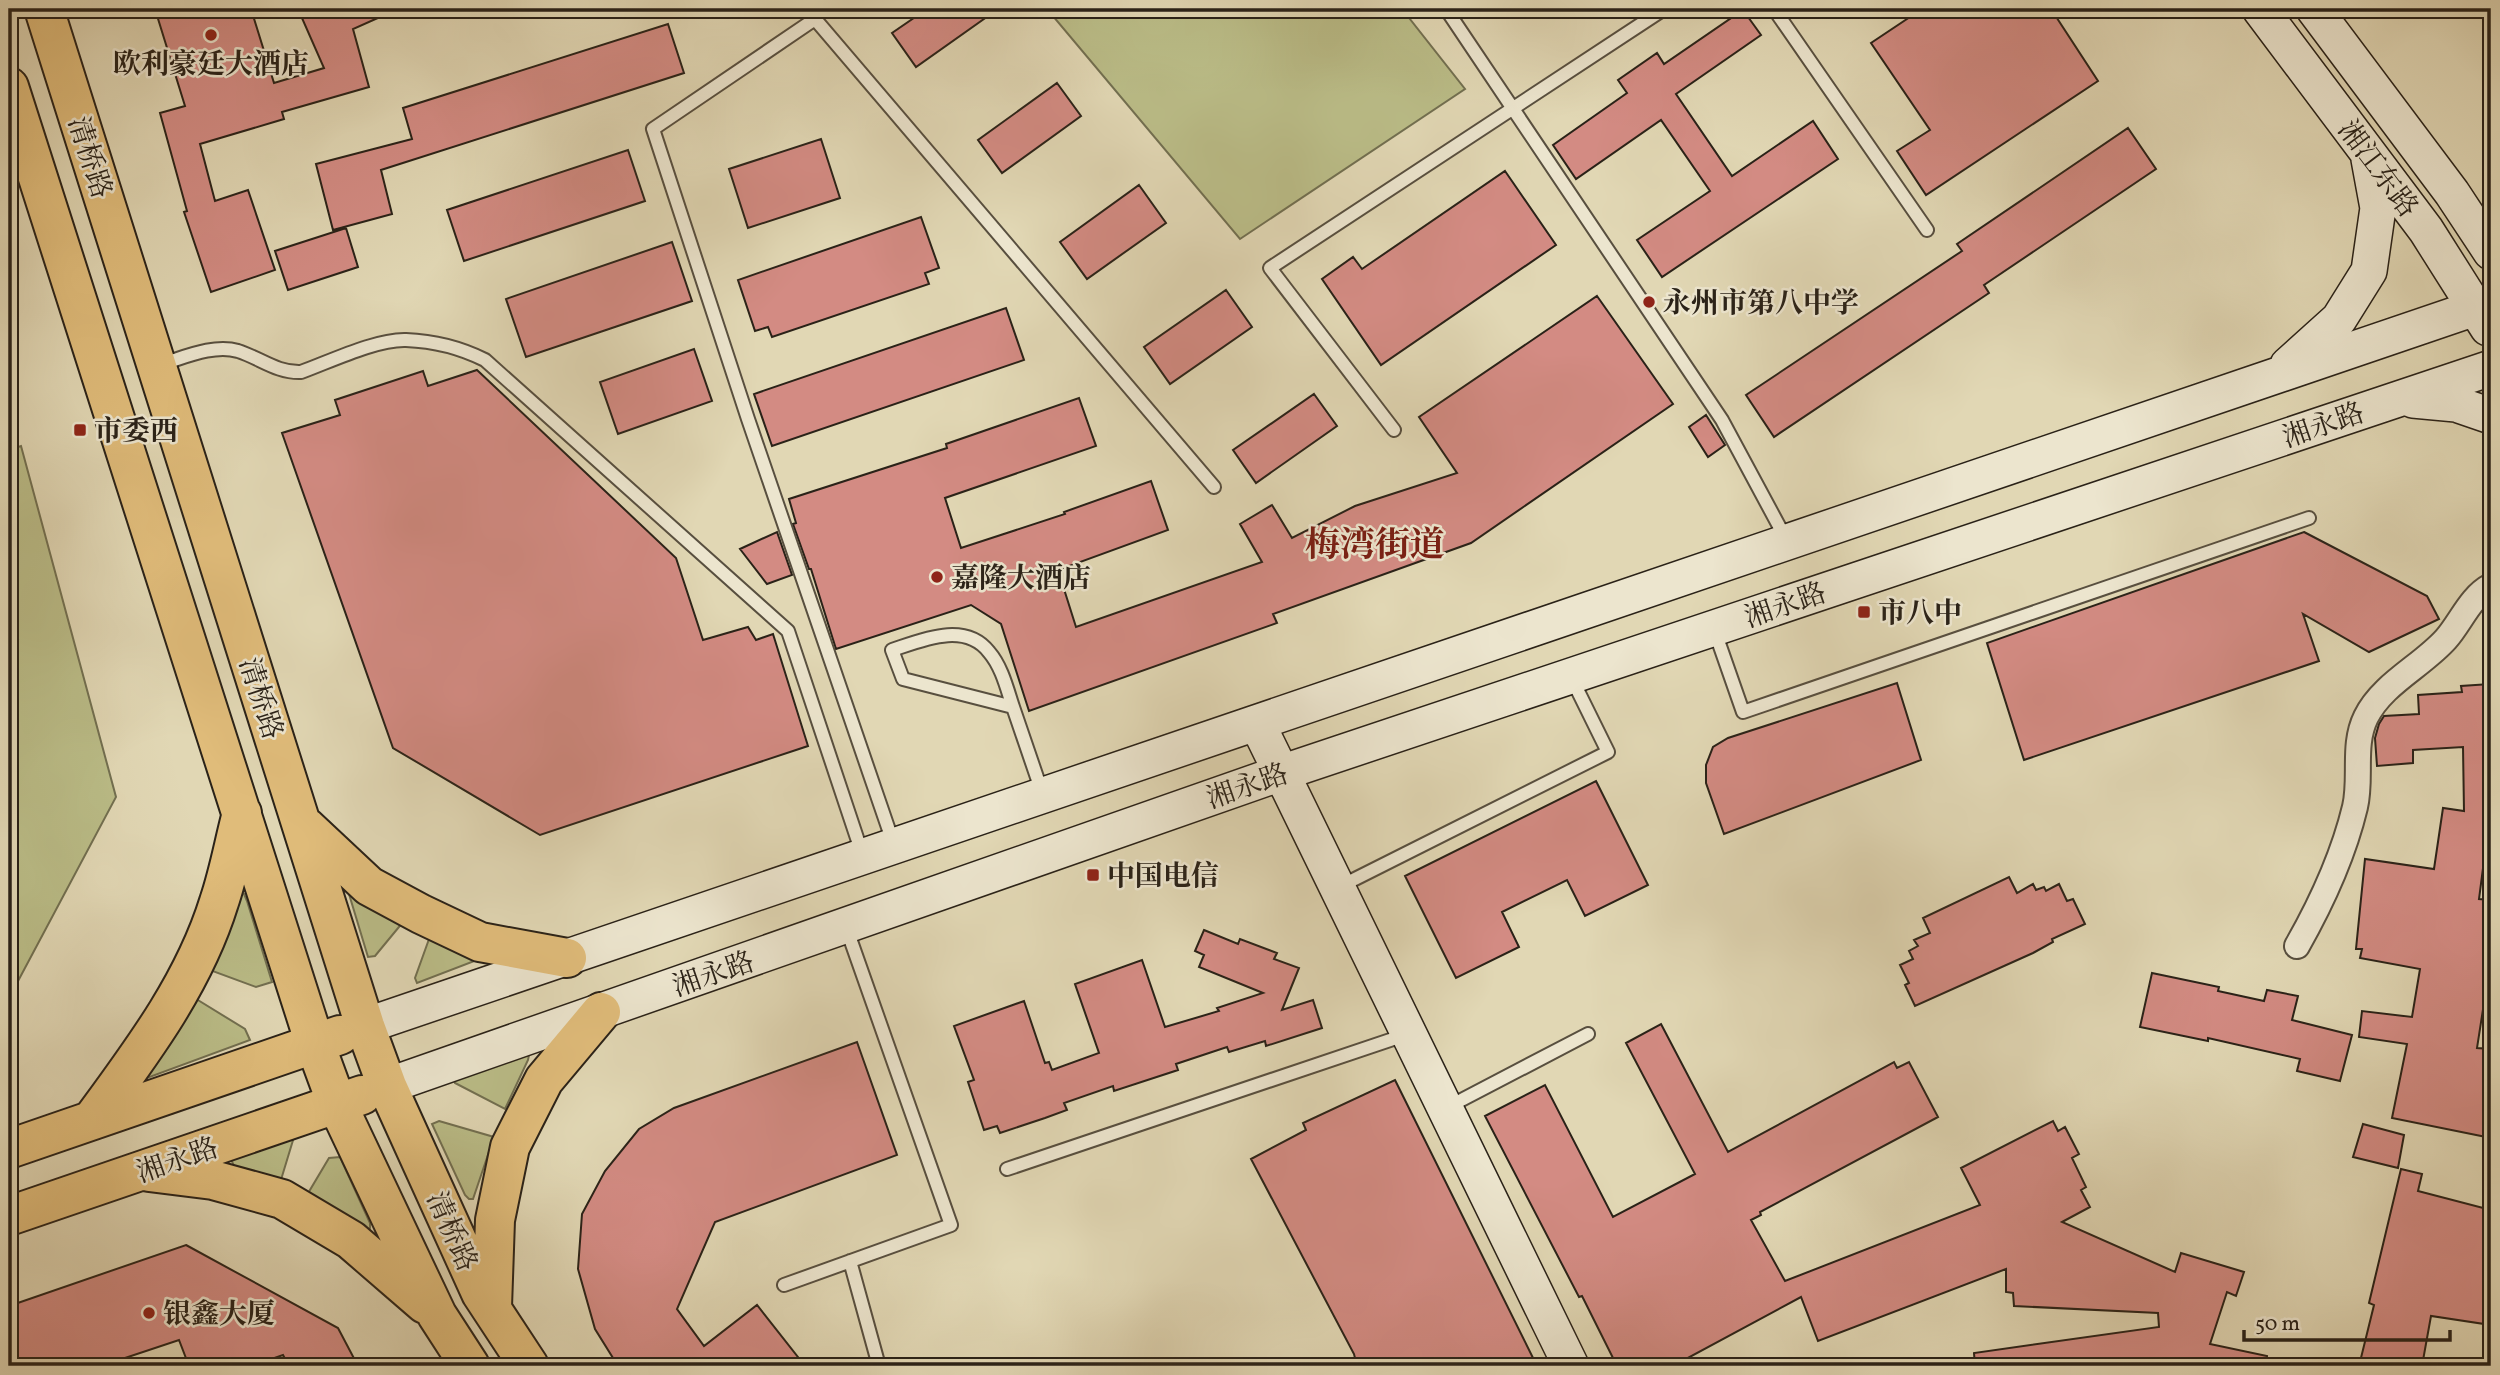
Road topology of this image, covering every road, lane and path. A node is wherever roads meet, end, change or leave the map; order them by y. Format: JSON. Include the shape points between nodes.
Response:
{"nodes":[{"id":1,"x":44,"y":9,"type":"edge"},
{"id":2,"x":1446,"y":9,"type":"edge"},
{"id":3,"x":1664,"y":9,"type":"edge"},
{"id":4,"x":1774,"y":9,"type":"edge"},
{"id":5,"x":2260,"y":9,"type":"edge"},
{"id":6,"x":2314,"y":9,"type":"edge"},
{"id":7,"x":9,"y":87,"type":"edge"},
{"id":8,"x":1513,"y":109,"type":"junction"},
{"id":9,"x":2368,"y":153,"type":"junction"},
{"id":10,"x":1927,"y":230,"type":"dead end"},
{"id":11,"x":2491,"y":252,"type":"edge"},
{"id":12,"x":2486,"y":317,"type":"edge"},
{"id":13,"x":156,"y":365,"type":"junction"},
{"id":14,"x":2491,"y":368,"type":"edge"},
{"id":15,"x":2276,"y":376,"type":"junction"},
{"id":16,"x":2399,"y":399,"type":"junction"},
{"id":17,"x":2491,"y":416,"type":"edge"},
{"id":18,"x":1394,"y":430,"type":"dead end"},
{"id":19,"x":1214,"y":487,"type":"dead end"},
{"id":20,"x":2309,"y":518,"type":"dead end"},
{"id":21,"x":1788,"y":542,"type":"junction"},
{"id":22,"x":2491,"y":586,"type":"edge"},
{"id":23,"x":1713,"y":628,"type":"junction"},
{"id":24,"x":1571,"y":676,"type":"junction"},
{"id":25,"x":1013,"y":707,"type":"junction"},
{"id":26,"x":1257,"y":723,"type":"junction"},
{"id":27,"x":1281,"y":773,"type":"junction"},
{"id":28,"x":1043,"y":796,"type":"junction"},
{"id":29,"x":300,"y":815,"type":"junction"},
{"id":30,"x":243,"y":817,"type":"junction"},
{"id":31,"x":878,"y":851,"type":"junction"},
{"id":32,"x":1337,"y":888,"type":"junction"},
{"id":33,"x":846,"y":927,"type":"junction"},
{"id":34,"x":2297,"y":946,"type":"dead end"},
{"id":35,"x":566,"y":958,"type":"junction"},
{"id":36,"x":601,"y":1012,"type":"junction"},
{"id":37,"x":365,"y":1026,"type":"junction"},
{"id":38,"x":1408,"y":1034,"type":"junction"},
{"id":39,"x":1588,"y":1034,"type":"dead end"},
{"id":40,"x":315,"y":1044,"type":"junction"},
{"id":41,"x":387,"y":1086,"type":"junction"},
{"id":42,"x":337,"y":1104,"type":"junction"},
{"id":43,"x":1445,"y":1108,"type":"junction"},
{"id":44,"x":92,"y":1120,"type":"junction"},
{"id":45,"x":9,"y":1149,"type":"edge"},
{"id":46,"x":1007,"y":1169,"type":"dead end"},
{"id":47,"x":142,"y":1171,"type":"junction"},
{"id":48,"x":9,"y":1216,"type":"edge"},
{"id":49,"x":850,"y":1261,"type":"junction"},
{"id":50,"x":784,"y":1285,"type":"dead end"},
{"id":51,"x":486,"y":1303,"type":"junction"},
{"id":52,"x":437,"y":1315,"type":"junction"},
{"id":53,"x":470,"y":1366,"type":"edge"},
{"id":54,"x":529,"y":1366,"type":"edge"},
{"id":55,"x":879,"y":1366,"type":"edge"},
{"id":56,"x":1571,"y":1366,"type":"edge"}],
"edges":[{"from":1,"to":13,"type":"main road","name":"清桥路"},
{"from":2,"to":8,"type":"lane"},
{"from":3,"to":8,"type":"lane"},
{"from":4,"to":10,"type":"lane"},
{"from":5,"to":9,"type":"main road","name":"湘江东路"},
{"from":6,"to":11,"type":"main road","name":"湘江东路"},
{"from":7,"to":30,"type":"main road","name":"清桥路"},
{"from":8,"to":18,"type":"lane","via":[[1270,268]]},
{"from":8,"to":21,"type":"lane","via":[[1722,420]]},
{"from":9,"to":12,"type":"main road","name":"湘江东路"},
{"from":9,"to":15,"type":"main road","via":[[2378,208],[2369,271],[2339,319]]},
{"from":12,"to":15,"type":"main road","name":"湘永路"},
{"from":13,"to":29,"type":"main road","name":"清桥路"},
{"from":13,"to":31,"type":"lane","via":[[222,349],[238,351],[286,373],[301,372],[381,343],[405,340],[463,349],[485,360],[788,631]]},
{"from":14,"to":16,"type":"main road","name":"湘永路"},
{"from":15,"to":21,"type":"main road","name":"湘永路"},
{"from":16,"to":17,"type":"main road","via":[[2456,404]]},
{"from":16,"to":23,"type":"main road","name":"湘永路"},
{"from":19,"to":31,"type":"lane","via":[[815,19],[653,129],[752,432]]},
{"from":20,"to":23,"type":"lane","via":[[1743,712]]},
{"from":21,"to":26,"type":"main road","name":"湘永路"},
{"from":22,"to":34,"type":"street","via":[[2466,610],[2446,639],[2377,701],[2365,718],[2359,738],[2356,805],[2324,899]]},
{"from":23,"to":24,"type":"main road","name":"湘永路"},
{"from":24,"to":27,"type":"main road","name":"湘永路"},
{"from":24,"to":32,"type":"lane","via":[[1608,752]]},
{"from":25,"to":25,"type":"lane","via":[[903,679],[892,650],[951,634],[974,641],[988,650]]},
{"from":25,"to":28,"type":"lane"},
{"from":26,"to":27,"type":"main road"},
{"from":26,"to":28,"type":"main road","name":"湘永路"},
{"from":27,"to":32,"type":"main road"},
{"from":27,"to":33,"type":"main road","name":"湘永路"},
{"from":28,"to":31,"type":"main road","name":"湘永路"},
{"from":29,"to":30,"type":"main road"},
{"from":29,"to":35,"type":"main road","via":[[369,886],[421,914],[480,943]]},
{"from":29,"to":37,"type":"main road","name":"清桥路"},
{"from":30,"to":40,"type":"main road","name":"清桥路"},
{"from":30,"to":44,"type":"main road","via":[[219,903],[189,975],[147,1045]]},
{"from":31,"to":35,"type":"main road","name":"湘永路"},
{"from":32,"to":38,"type":"main road"},
{"from":33,"to":36,"type":"main road","name":"湘永路"},
{"from":33,"to":49,"type":"lane","via":[[951,1225]]},
{"from":35,"to":37,"type":"main road","name":"湘永路"},
{"from":36,"to":41,"type":"main road","name":"湘永路"},
{"from":36,"to":51,"type":"main road","via":[[544,1080],[510,1147],[495,1220]]},
{"from":37,"to":40,"type":"main road","name":"湘永路"},
{"from":37,"to":41,"type":"main road","name":"清桥路"},
{"from":38,"to":43,"type":"main road"},
{"from":38,"to":46,"type":"lane"},
{"from":39,"to":43,"type":"lane"},
{"from":40,"to":42,"type":"main road","name":"清桥路"},
{"from":40,"to":44,"type":"main road","name":"湘永路"},
{"from":41,"to":42,"type":"main road","name":"湘永路"},
{"from":41,"to":51,"type":"main road","name":"清桥路"},
{"from":42,"to":47,"type":"main road","name":"湘永路"},
{"from":42,"to":52,"type":"main road","name":"清桥路"},
{"from":43,"to":56,"type":"main road"},
{"from":44,"to":45,"type":"main road","name":"湘永路"},
{"from":47,"to":48,"type":"main road","name":"湘永路"},
{"from":47,"to":52,"type":"main road","via":[[213,1180],[282,1199],[351,1240]]},
{"from":49,"to":50,"type":"lane"},
{"from":49,"to":55,"type":"lane"},
{"from":51,"to":52,"type":"main road"},
{"from":51,"to":54,"type":"main road","name":"清桥路"},
{"from":52,"to":53,"type":"main road","name":"清桥路"}]}
